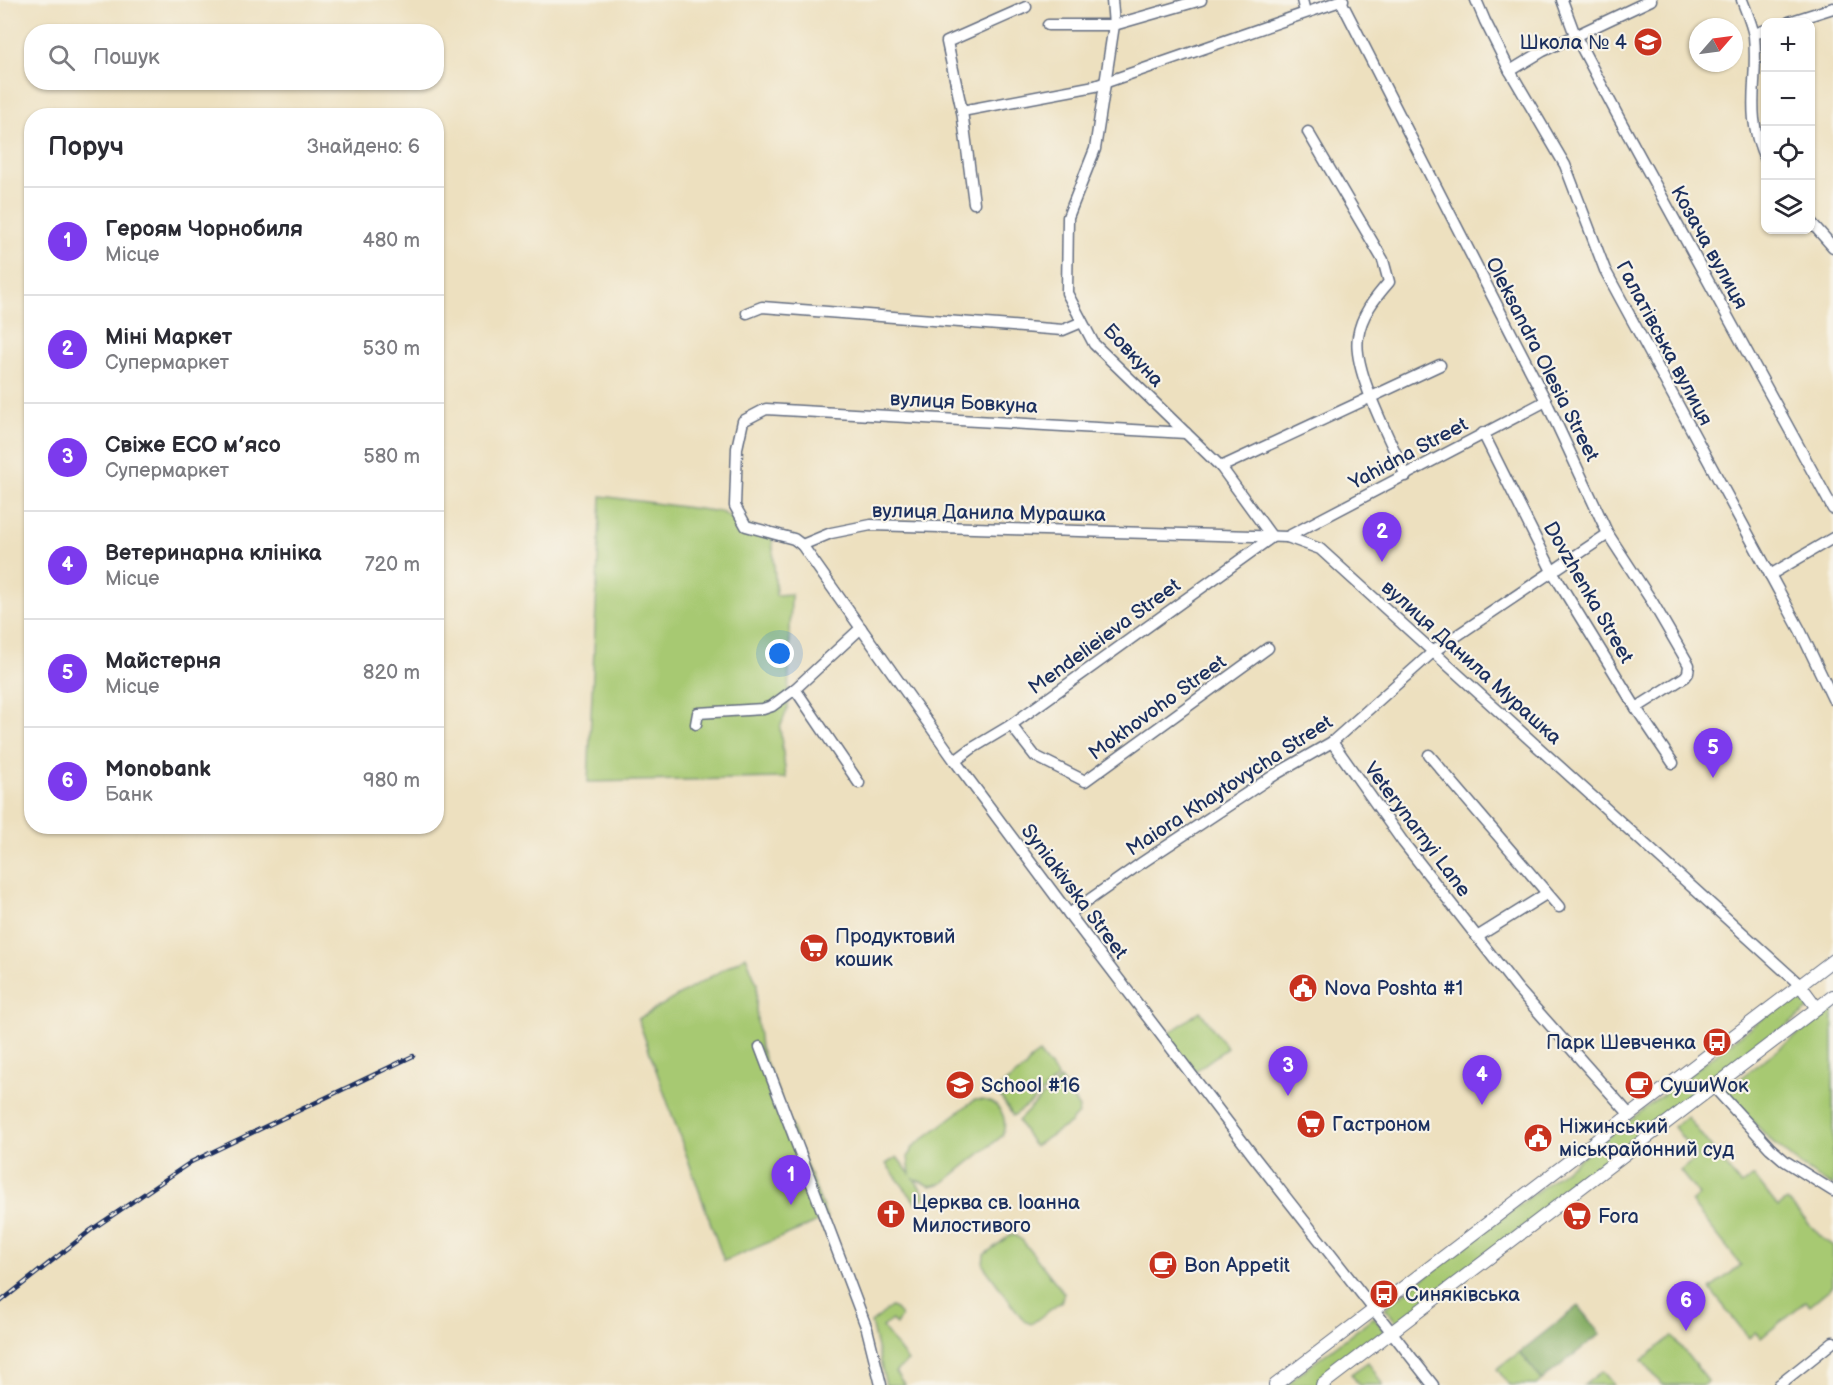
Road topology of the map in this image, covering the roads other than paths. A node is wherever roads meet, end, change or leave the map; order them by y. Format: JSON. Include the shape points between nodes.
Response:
{"nodes":[{"id":1,"x":1112,"y":0,"type":"edge"},
{"id":2,"x":1201,"y":0,"type":"edge"},
{"id":3,"x":1302,"y":0,"type":"edge"},
{"id":4,"x":1342,"y":0,"type":"edge"},
{"id":5,"x":1476,"y":0,"type":"edge"},
{"id":6,"x":1562,"y":0,"type":"edge"},
{"id":7,"x":1651,"y":0,"type":"edge"},
{"id":8,"x":1743,"y":0,"type":"edge"},
{"id":9,"x":1026,"y":7,"type":"dead end"},
{"id":10,"x":1833,"y":8,"type":"edge"},
{"id":11,"x":1305,"y":12,"type":"junction"},
{"id":12,"x":1802,"y":18,"type":"edge"},
{"id":13,"x":1048,"y":25,"type":"dead end"},
{"id":14,"x":1114,"y":25,"type":"junction"},
{"id":15,"x":1761,"y":32,"type":"edge"},
{"id":16,"x":1754,"y":34,"type":"junction"},
{"id":17,"x":1575,"y":35,"type":"junction"},
{"id":18,"x":1510,"y":71,"type":"junction"},
{"id":19,"x":1105,"y":82,"type":"junction"},
{"id":20,"x":962,"y":111,"type":"junction"},
{"id":21,"x":1308,"y":132,"type":"dead end"},
{"id":22,"x":1761,"y":147,"type":"edge"},
{"id":23,"x":974,"y":203,"type":"dead end"},
{"id":24,"x":1815,"y":227,"type":"edge"},
{"id":25,"x":1833,"y":248,"type":"edge"},
{"id":26,"x":747,"y":313,"type":"dead end"},
{"id":27,"x":1083,"y":322,"type":"junction"},
{"id":28,"x":1440,"y":365,"type":"dead end"},
{"id":29,"x":1371,"y":397,"type":"junction"},
{"id":30,"x":1546,"y":401,"type":"junction"},
{"id":31,"x":1186,"y":433,"type":"junction"},
{"id":32,"x":1483,"y":433,"type":"junction"},
{"id":33,"x":1221,"y":467,"type":"junction"},
{"id":34,"x":1406,"y":476,"type":"junction"},
{"id":35,"x":1833,"y":508,"type":"edge"},
{"id":36,"x":1608,"y":534,"type":"junction"},
{"id":37,"x":1272,"y":537,"type":"junction"},
{"id":38,"x":1287,"y":537,"type":"junction"},
{"id":39,"x":1833,"y":537,"type":"edge"},
{"id":40,"x":802,"y":545,"type":"junction"},
{"id":41,"x":1552,"y":571,"type":"junction"},
{"id":42,"x":1770,"y":575,"type":"junction"},
{"id":43,"x":861,"y":627,"type":"junction"},
{"id":44,"x":1268,"y":648,"type":"dead end"},
{"id":45,"x":1434,"y":651,"type":"junction"},
{"id":46,"x":795,"y":689,"type":"junction"},
{"id":47,"x":1833,"y":699,"type":"edge"},
{"id":48,"x":1636,"y":708,"type":"junction"},
{"id":49,"x":696,"y":724,"type":"dead end"},
{"id":50,"x":1011,"y":726,"type":"junction"},
{"id":51,"x":1332,"y":742,"type":"junction"},
{"id":52,"x":1428,"y":754,"type":"dead end"},
{"id":53,"x":955,"y":761,"type":"junction"},
{"id":54,"x":1673,"y":763,"type":"dead end"},
{"id":55,"x":859,"y":783,"type":"dead end"},
{"id":56,"x":1546,"y":894,"type":"junction"},
{"id":57,"x":1559,"y":907,"type":"dead end"},
{"id":58,"x":1069,"y":914,"type":"junction"},
{"id":59,"x":1477,"y":937,"type":"junction"},
{"id":60,"x":1833,"y":960,"type":"edge"},
{"id":61,"x":1800,"y":985,"type":"junction"},
{"id":62,"x":1833,"y":996,"type":"edge"},
{"id":63,"x":1817,"y":1008,"type":"junction"},
{"id":64,"x":760,"y":1047,"type":"dead end"},
{"id":65,"x":1713,"y":1086,"type":"junction"},
{"id":66,"x":1630,"y":1115,"type":"junction"},
{"id":67,"x":1833,"y":1191,"type":"edge"},
{"id":68,"x":1375,"y":1309,"type":"junction"},
{"id":69,"x":1393,"y":1332,"type":"junction"},
{"id":70,"x":1833,"y":1342,"type":"edge"},
{"id":71,"x":881,"y":1385,"type":"edge"},
{"id":72,"x":1275,"y":1385,"type":"edge"},
{"id":73,"x":1322,"y":1385,"type":"edge"},
{"id":74,"x":1433,"y":1385,"type":"edge"},
{"id":75,"x":1779,"y":1385,"type":"edge"}],
"edges":[{"from":1,"to":14,"type":"street","name":"Бовкуна"},
{"from":2,"to":14,"type":"street"},
{"from":3,"to":11,"type":"street"},
{"from":4,"to":11,"type":"street","name":"Oleksandra Olesia Street"},
{"from":4,"to":30,"type":"street","name":"Oleksandra Olesia Street"},
{"from":5,"to":18,"type":"street","name":"Галатівська вулиця"},
{"from":6,"to":17,"type":"street","name":"Козача вулиця"},
{"from":7,"to":17,"type":"street"},
{"from":8,"to":16,"type":"street"},
{"from":9,"to":20,"type":"street","via":[[947,42]]},
{"from":10,"to":12,"type":"street"},
{"from":11,"to":19,"type":"street","name":"Oleksandra Olesia Street"},
{"from":13,"to":14,"type":"street"},
{"from":14,"to":19,"type":"street","name":"Бовкуна"},
{"from":15,"to":16,"type":"street"},
{"from":16,"to":22,"type":"street","via":[[1753,113]]},
{"from":17,"to":18,"type":"street"},
{"from":17,"to":35,"type":"street","name":"Козача вулиця"},
{"from":18,"to":42,"type":"street","name":"Галатівська вулиця","via":[[1565,165],[1605,270]]},
{"from":19,"to":20,"type":"street","name":"Oleksandra Olesia Street"},
{"from":19,"to":27,"type":"street","name":"Бовкуна","via":[[1095,149],[1068,217],[1067,293]]},
{"from":20,"to":23,"type":"street"},
{"from":21,"to":29,"type":"street","via":[[1383,260],[1389,282],[1370,304],[1358,337],[1357,357]]},
{"from":24,"to":25,"type":"street"},
{"from":26,"to":27,"type":"street","via":[[762,307],[1063,330]]},
{"from":27,"to":31,"type":"street","name":"Бовкуна","via":[[1094,344]]},
{"from":28,"to":29,"type":"street"},
{"from":29,"to":33,"type":"street"},
{"from":29,"to":34,"type":"street"},
{"from":30,"to":32,"type":"street","name":"Yahidna Street"},
{"from":30,"to":36,"type":"street","name":"Oleksandra Olesia Street"},
{"from":31,"to":33,"type":"street","name":"Бовкуна"},
{"from":31,"to":40,"type":"street","name":"вулиця Бовкуна","via":[[766,409],[743,421],[737,448],[735,506],[746,526],[794,539]]},
{"from":32,"to":34,"type":"street","name":"Yahidna Street"},
{"from":32,"to":41,"type":"street","name":"Dovzhenka Street"},
{"from":33,"to":37,"type":"street","name":"Бовкуна"},
{"from":34,"to":38,"type":"street","name":"Yahidna Street"},
{"from":36,"to":41,"type":"street","name":"Maiora Khaytovycha Street"},
{"from":36,"to":48,"type":"street","name":"Oleksandra Olesia Street","via":[[1689,665],[1685,677]]},
{"from":37,"to":38,"type":"street","name":"вулиця Данила Мурашка"},
{"from":37,"to":40,"type":"street","name":"вулиця Данила Мурашка","via":[[871,525],[831,533]]},
{"from":37,"to":50,"type":"street","name":"Mendelieieva Street"},
{"from":38,"to":45,"type":"street","name":"вулиця Данила Мурашка","via":[[1320,549]]},
{"from":39,"to":42,"type":"street"},
{"from":40,"to":43,"type":"street","name":"Syniakivska Street"},
{"from":41,"to":45,"type":"street","name":"Maiora Khaytovycha Street"},
{"from":41,"to":48,"type":"street","name":"Dovzhenka Street"},
{"from":42,"to":47,"type":"street","name":"Галатівська вулиця"},
{"from":43,"to":46,"type":"street"},
{"from":43,"to":53,"type":"street","name":"Syniakivska Street"},
{"from":44,"to":50,"type":"street","name":"Mokhovoho Street","via":[[1085,781],[1035,756]]},
{"from":45,"to":51,"type":"street","name":"Maiora Khaytovycha Street"},
{"from":45,"to":61,"type":"street","name":"вулиця Данила Мурашка"},
{"from":46,"to":49,"type":"street","via":[[763,709],[698,713]]},
{"from":46,"to":55,"type":"street"},
{"from":48,"to":54,"type":"street","name":"Dovzhenka Street"},
{"from":50,"to":53,"type":"street","name":"Mendelieieva Street"},
{"from":51,"to":58,"type":"street","name":"Maiora Khaytovycha Street","via":[[1257,786]]},
{"from":51,"to":59,"type":"street","name":"Veterynarnyi Lane"},
{"from":52,"to":56,"type":"street"},
{"from":53,"to":58,"type":"street","name":"Syniakivska Street"},
{"from":56,"to":57,"type":"street"},
{"from":56,"to":59,"type":"street"},
{"from":58,"to":68,"type":"street","name":"Syniakivska Street"},
{"from":59,"to":66,"type":"street","name":"Veterynarnyi Lane"},
{"from":60,"to":61,"type":"main road"},
{"from":61,"to":63,"type":"main road"},
{"from":61,"to":66,"type":"main road"},
{"from":62,"to":63,"type":"main road"},
{"from":63,"to":65,"type":"main road"},
{"from":64,"to":71,"type":"street","via":[[867,1329]]},
{"from":65,"to":67,"type":"street","via":[[1777,1155]]},
{"from":65,"to":69,"type":"main road"},
{"from":66,"to":68,"type":"main road"},
{"from":68,"to":69,"type":"street","name":"Syniakivska Street"},
{"from":68,"to":72,"type":"main road"},
{"from":69,"to":73,"type":"main road"},
{"from":69,"to":74,"type":"street","name":"Syniakivska Street"},
{"from":70,"to":75,"type":"street"}]}
